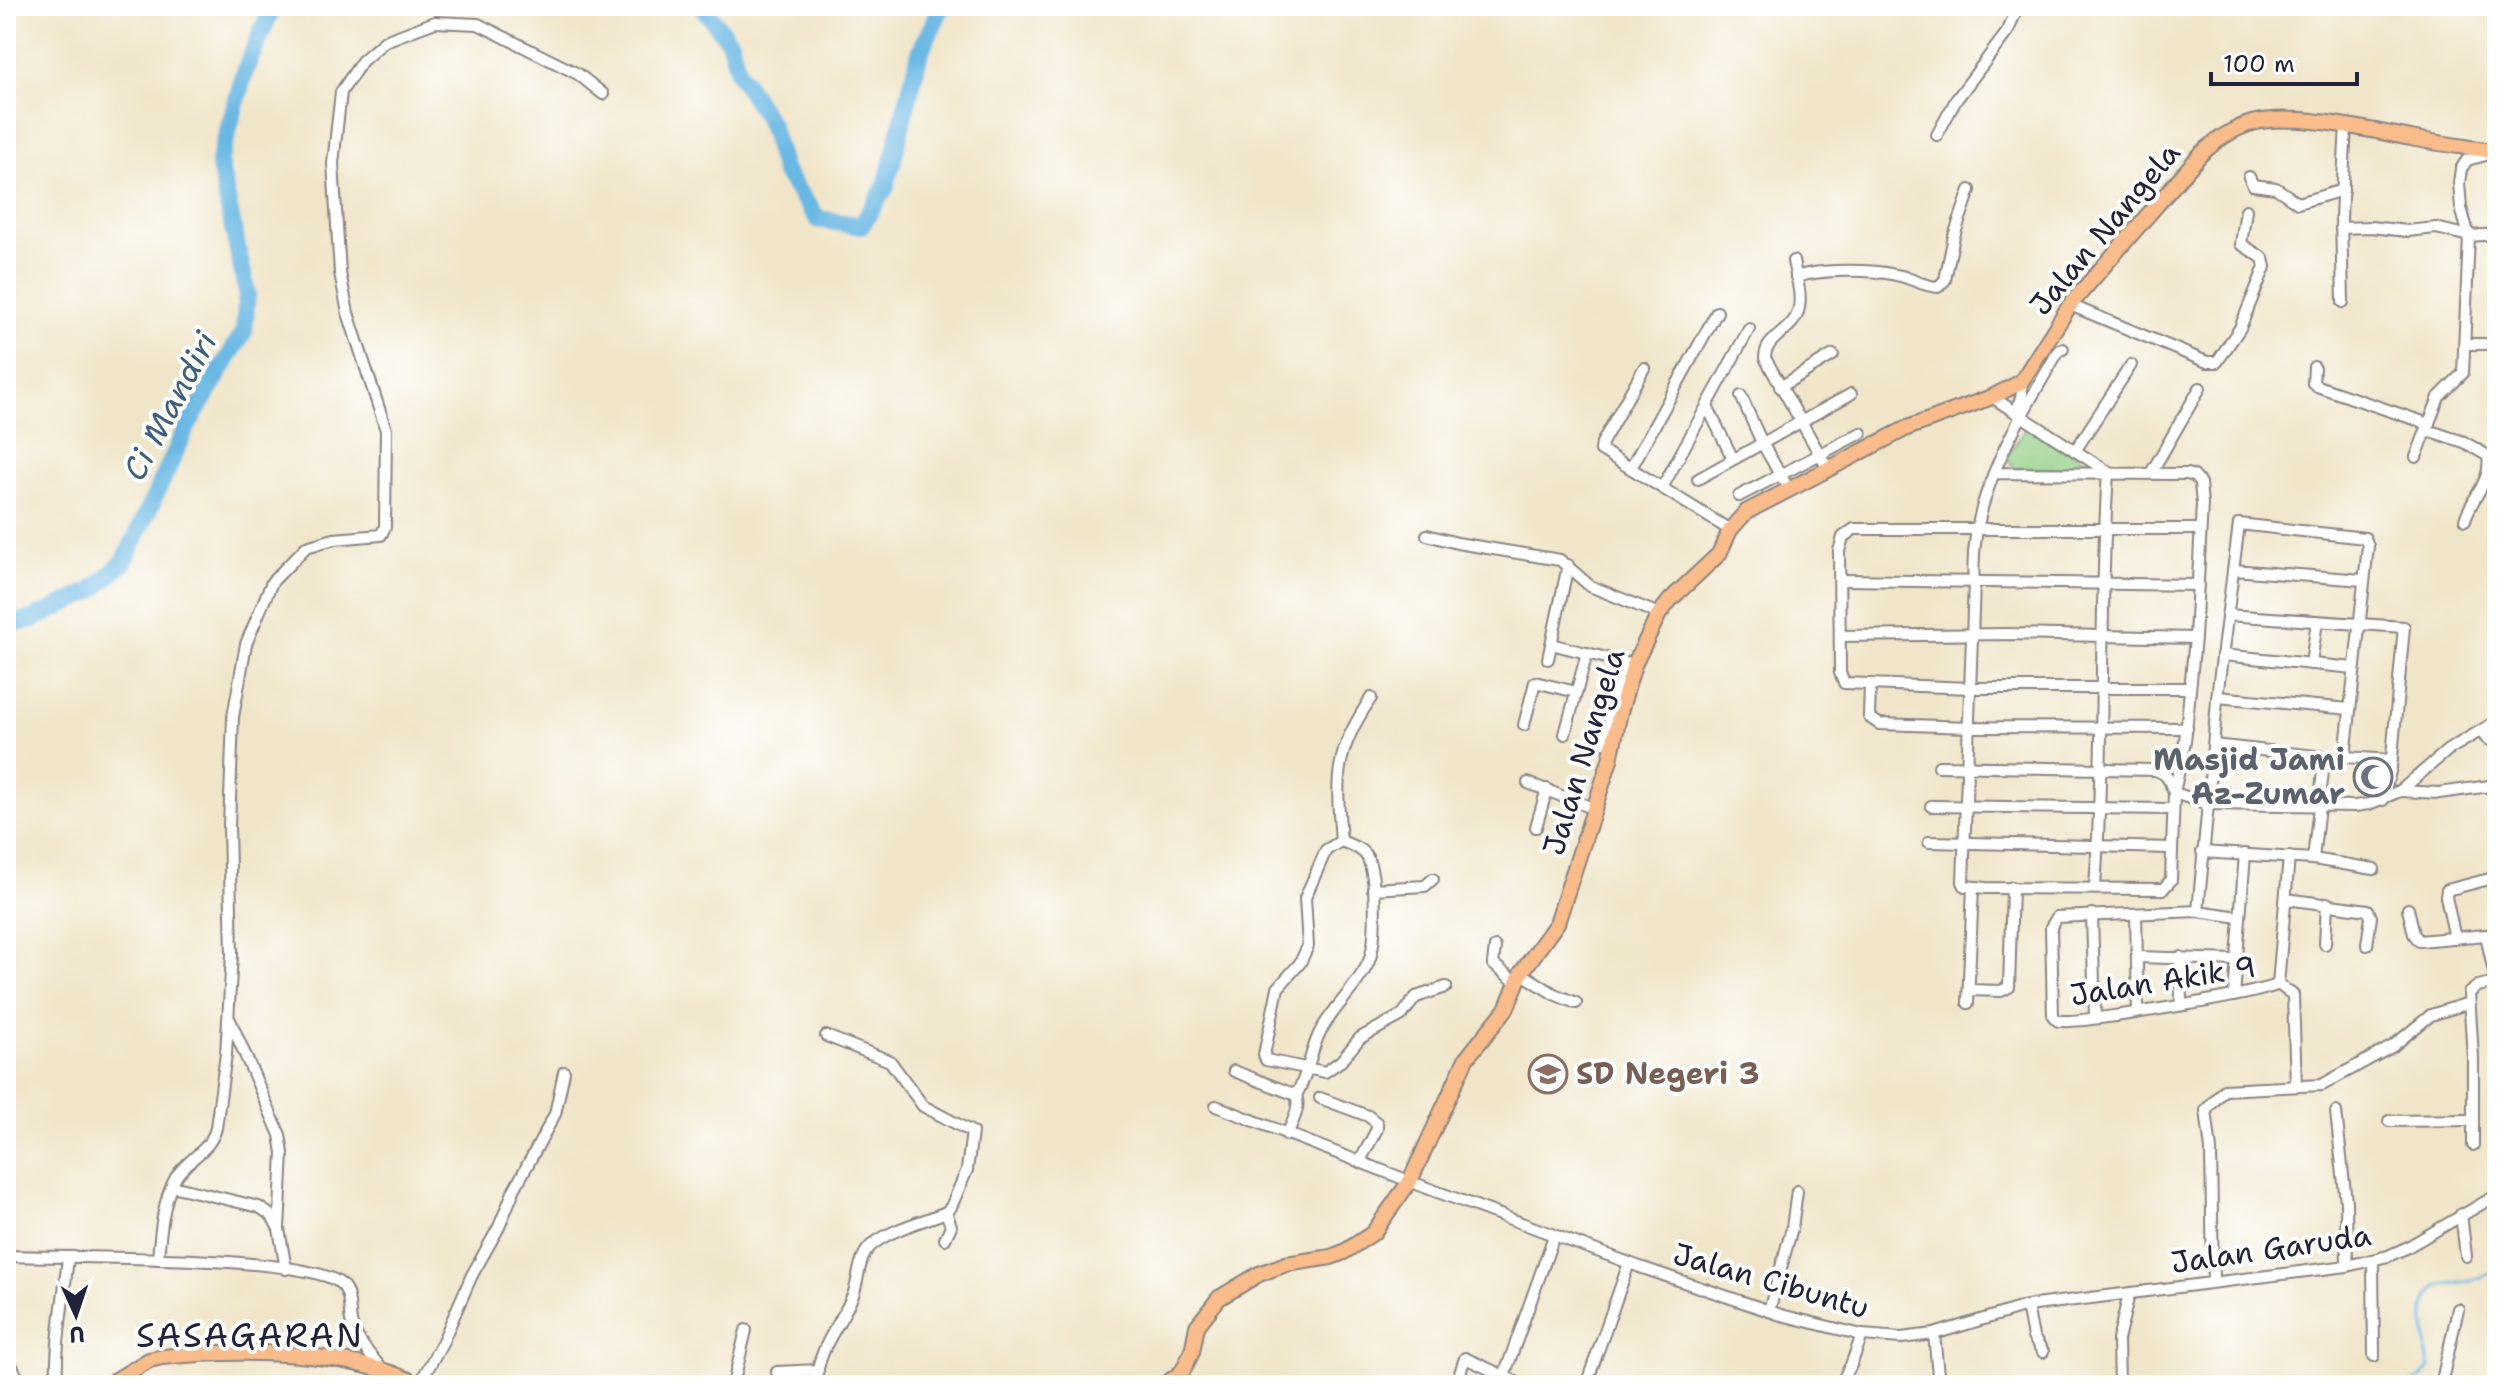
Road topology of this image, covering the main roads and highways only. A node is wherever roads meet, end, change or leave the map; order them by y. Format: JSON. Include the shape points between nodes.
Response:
{"nodes":[{"id":1,"x":2496,"y":152,"type":"edge"},
{"id":2,"x":1170,"y":1381,"type":"edge"},
{"id":3,"x":108,"y":1385,"type":"edge"},
{"id":4,"x":419,"y":1385,"type":"edge"}],
"edges":[{"from":1,"to":2,"type":"main road","name":"Jalan Nangela","via":[[2346,125],[2269,121],[2234,130],[2200,155],[2070,305],[2021,382],[1907,428],[1828,469],[1784,482],[1746,512],[1719,554],[1659,614],[1629,664],[1595,809],[1557,923],[1519,978],[1506,1009],[1466,1059],[1410,1181],[1373,1233],[1353,1247],[1259,1274],[1219,1298],[1197,1326],[1187,1364]]},
{"from":3,"to":4,"type":"main road","via":[[149,1360],[266,1352],[383,1371]]}]}
